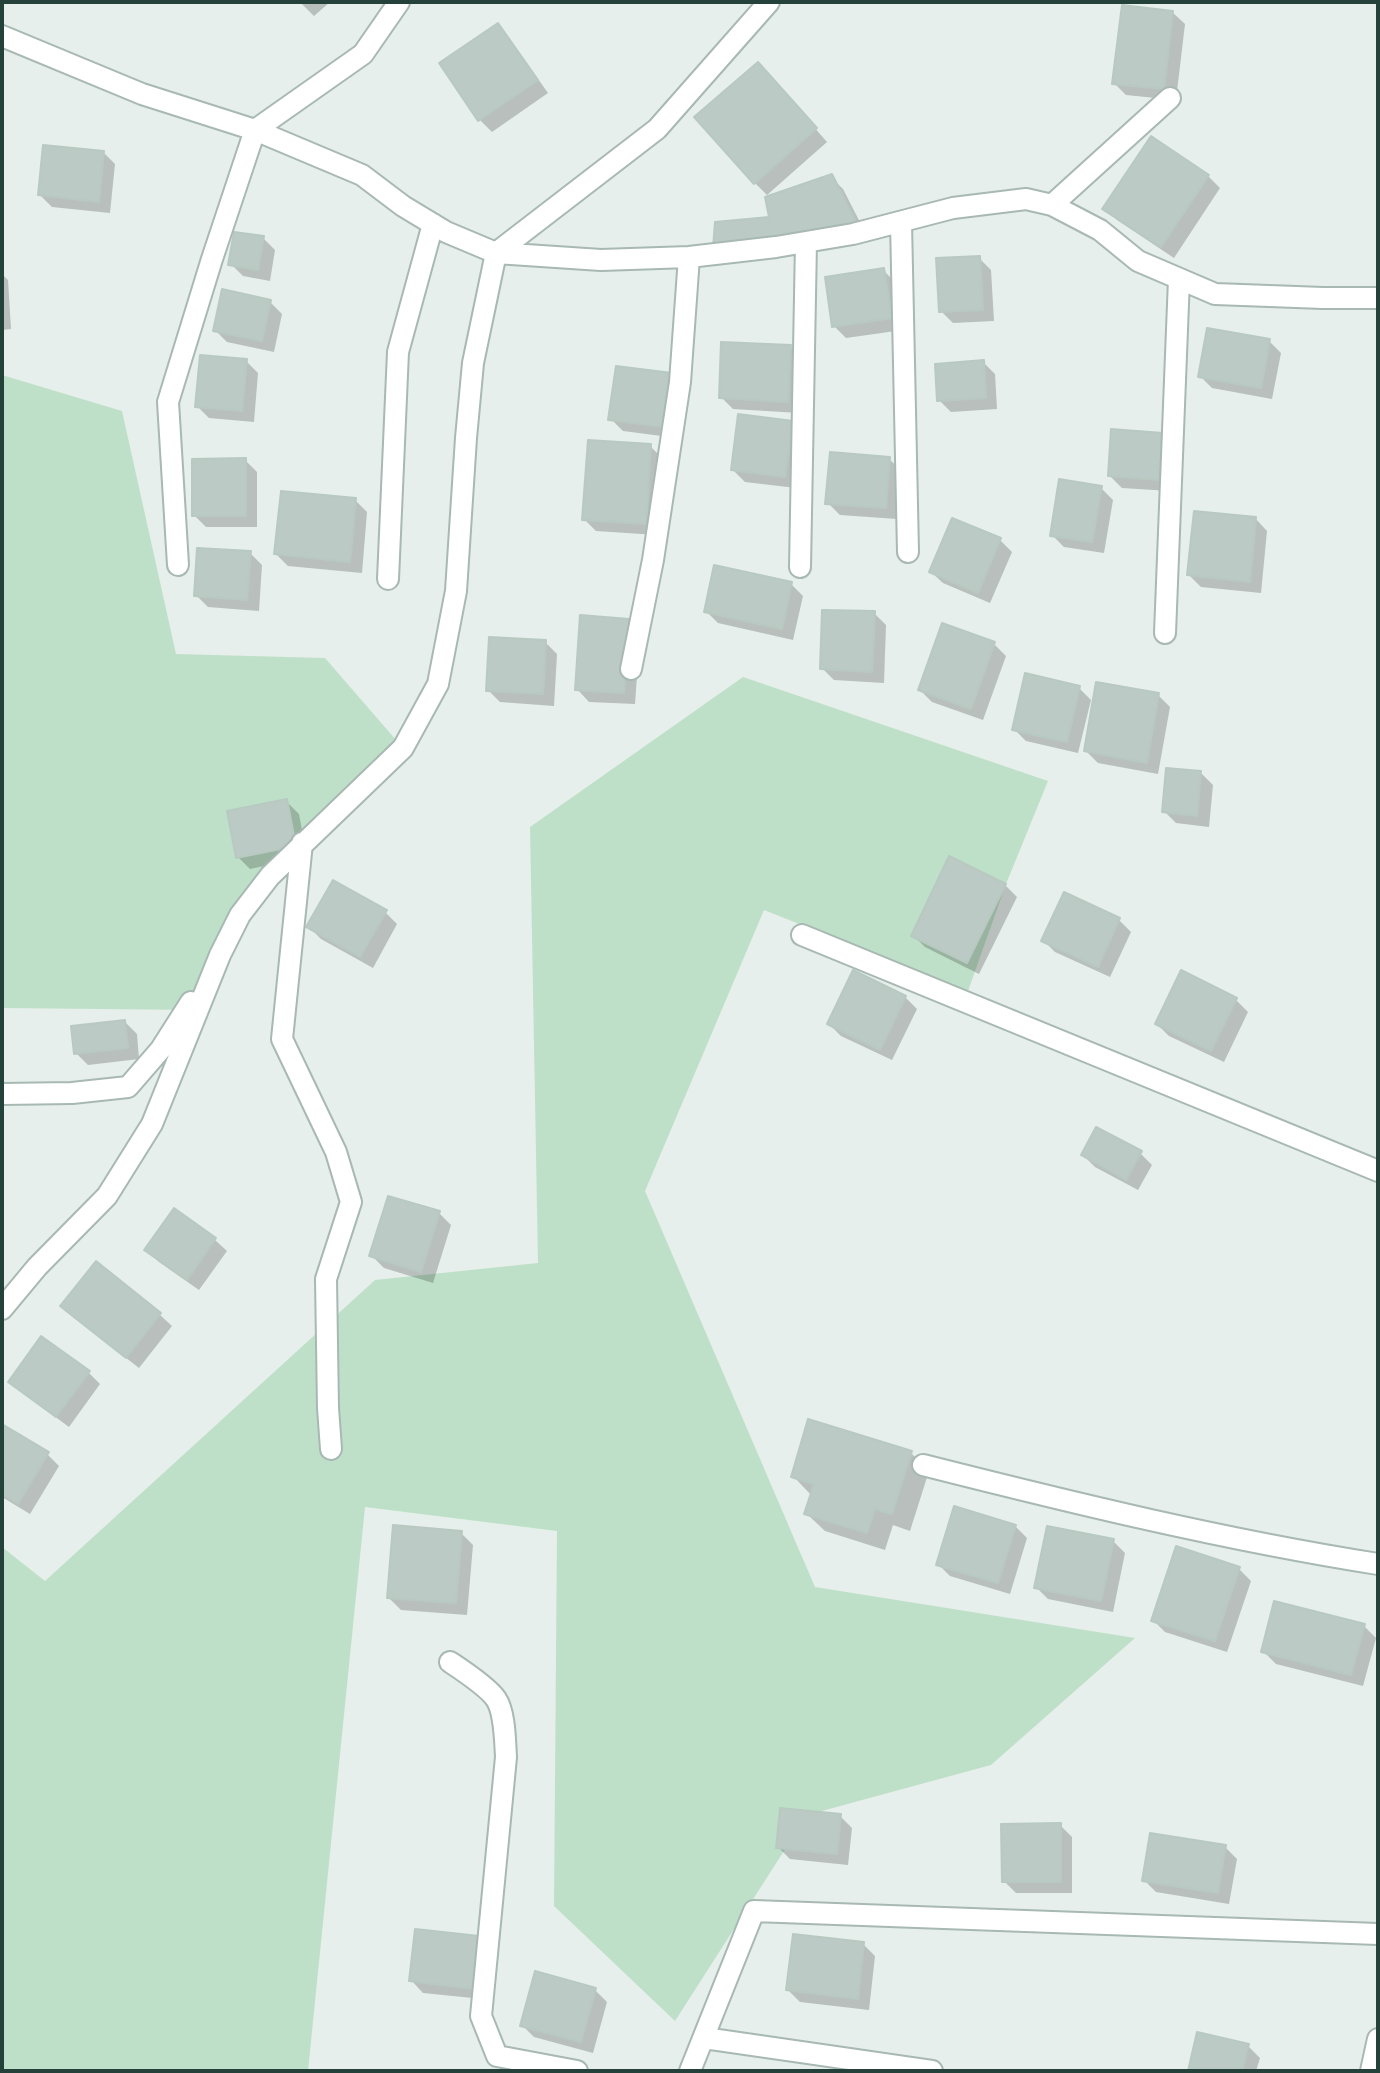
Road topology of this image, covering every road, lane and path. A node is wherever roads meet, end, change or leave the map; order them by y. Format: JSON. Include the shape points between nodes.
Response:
{"nodes":[{"id":1,"x":399,"y":2,"type":"edge"},
{"id":2,"x":769,"y":2,"type":"edge"},
{"id":3,"x":2,"y":36,"type":"edge"},
{"id":4,"x":1170,"y":98,"type":"dead end"},
{"id":5,"x":255,"y":130,"type":"junction"},
{"id":6,"x":1052,"y":205,"type":"junction"},
{"id":7,"x":901,"y":222,"type":"junction"},
{"id":8,"x":433,"y":224,"type":"junction"},
{"id":9,"x":806,"y":242,"type":"junction"},
{"id":10,"x":496,"y":253,"type":"junction"},
{"id":11,"x":689,"y":257,"type":"junction"},
{"id":12,"x":1179,"y":279,"type":"junction"},
{"id":13,"x":1378,"y":298,"type":"edge"},
{"id":14,"x":908,"y":552,"type":"dead end"},
{"id":15,"x":178,"y":565,"type":"dead end"},
{"id":16,"x":800,"y":567,"type":"dead end"},
{"id":17,"x":388,"y":579,"type":"dead end"},
{"id":18,"x":1165,"y":633,"type":"dead end"},
{"id":19,"x":631,"y":669,"type":"dead end"},
{"id":20,"x":302,"y":843,"type":"junction"},
{"id":21,"x":802,"y":935,"type":"dead end"},
{"id":22,"x":220,"y":955,"type":"junction"},
{"id":23,"x":2,"y":1094,"type":"edge"},
{"id":24,"x":1378,"y":1171,"type":"edge"},
{"id":25,"x":2,"y":1309,"type":"edge"},
{"id":26,"x":331,"y":1449,"type":"dead end"},
{"id":27,"x":923,"y":1465,"type":"dead end"},
{"id":28,"x":1378,"y":1564,"type":"edge"},
{"id":29,"x":450,"y":1662,"type":"dead end"},
{"id":30,"x":1378,"y":1934,"type":"edge"},
{"id":31,"x":704,"y":2038,"type":"junction"},
{"id":32,"x":1378,"y":2039,"type":"edge"},
{"id":33,"x":577,"y":2071,"type":"edge"},
{"id":34,"x":690,"y":2071,"type":"edge"},
{"id":35,"x":932,"y":2071,"type":"edge"},
{"id":36,"x":1371,"y":2071,"type":"edge"}],
"edges":[{"from":1,"to":5,"type":"lane","via":[[363,54]]},
{"from":2,"to":10,"type":"lane","via":[[657,129]]},
{"from":3,"to":5,"type":"lane","via":[[142,94]]},
{"from":4,"to":6,"type":"lane"},
{"from":5,"to":8,"type":"lane","via":[[362,175]]},
{"from":5,"to":15,"type":"lane","via":[[168,402]]},
{"from":6,"to":7,"type":"lane","via":[[1026,199],[953,208]]},
{"from":6,"to":12,"type":"lane","via":[[1100,230],[1138,261]]},
{"from":7,"to":9,"type":"lane"},
{"from":7,"to":14,"type":"lane"},
{"from":8,"to":10,"type":"lane"},
{"from":8,"to":17,"type":"lane","via":[[398,352]]},
{"from":9,"to":11,"type":"lane"},
{"from":9,"to":16,"type":"lane"},
{"from":10,"to":11,"type":"lane","via":[[601,260]]},
{"from":10,"to":20,"type":"lane","via":[[473,363],[456,591],[438,684],[403,748]]},
{"from":11,"to":19,"type":"lane","via":[[680,382]]},
{"from":12,"to":13,"type":"lane","via":[[1215,294]]},
{"from":12,"to":18,"type":"lane"},
{"from":20,"to":22,"type":"lane","via":[[240,915]]},
{"from":20,"to":26,"type":"lane","via":[[282,1039],[336,1152],[351,1202],[326,1279]]},
{"from":21,"to":24,"type":"lane"},
{"from":22,"to":23,"type":"lane","via":[[161,1049],[128,1087]]},
{"from":22,"to":25,"type":"lane","via":[[152,1124],[107,1196]]},
{"from":27,"to":28,"type":"lane","via":[[1298,1552]]},
{"from":29,"to":33,"type":"lane","via":[[497,1699],[503,1719],[506,1757],[481,2016],[497,2056]]},
{"from":30,"to":31,"type":"lane","via":[[754,1911]]},
{"from":31,"to":34,"type":"lane"},
{"from":31,"to":35,"type":"lane"},
{"from":32,"to":36,"type":"lane"}]}
